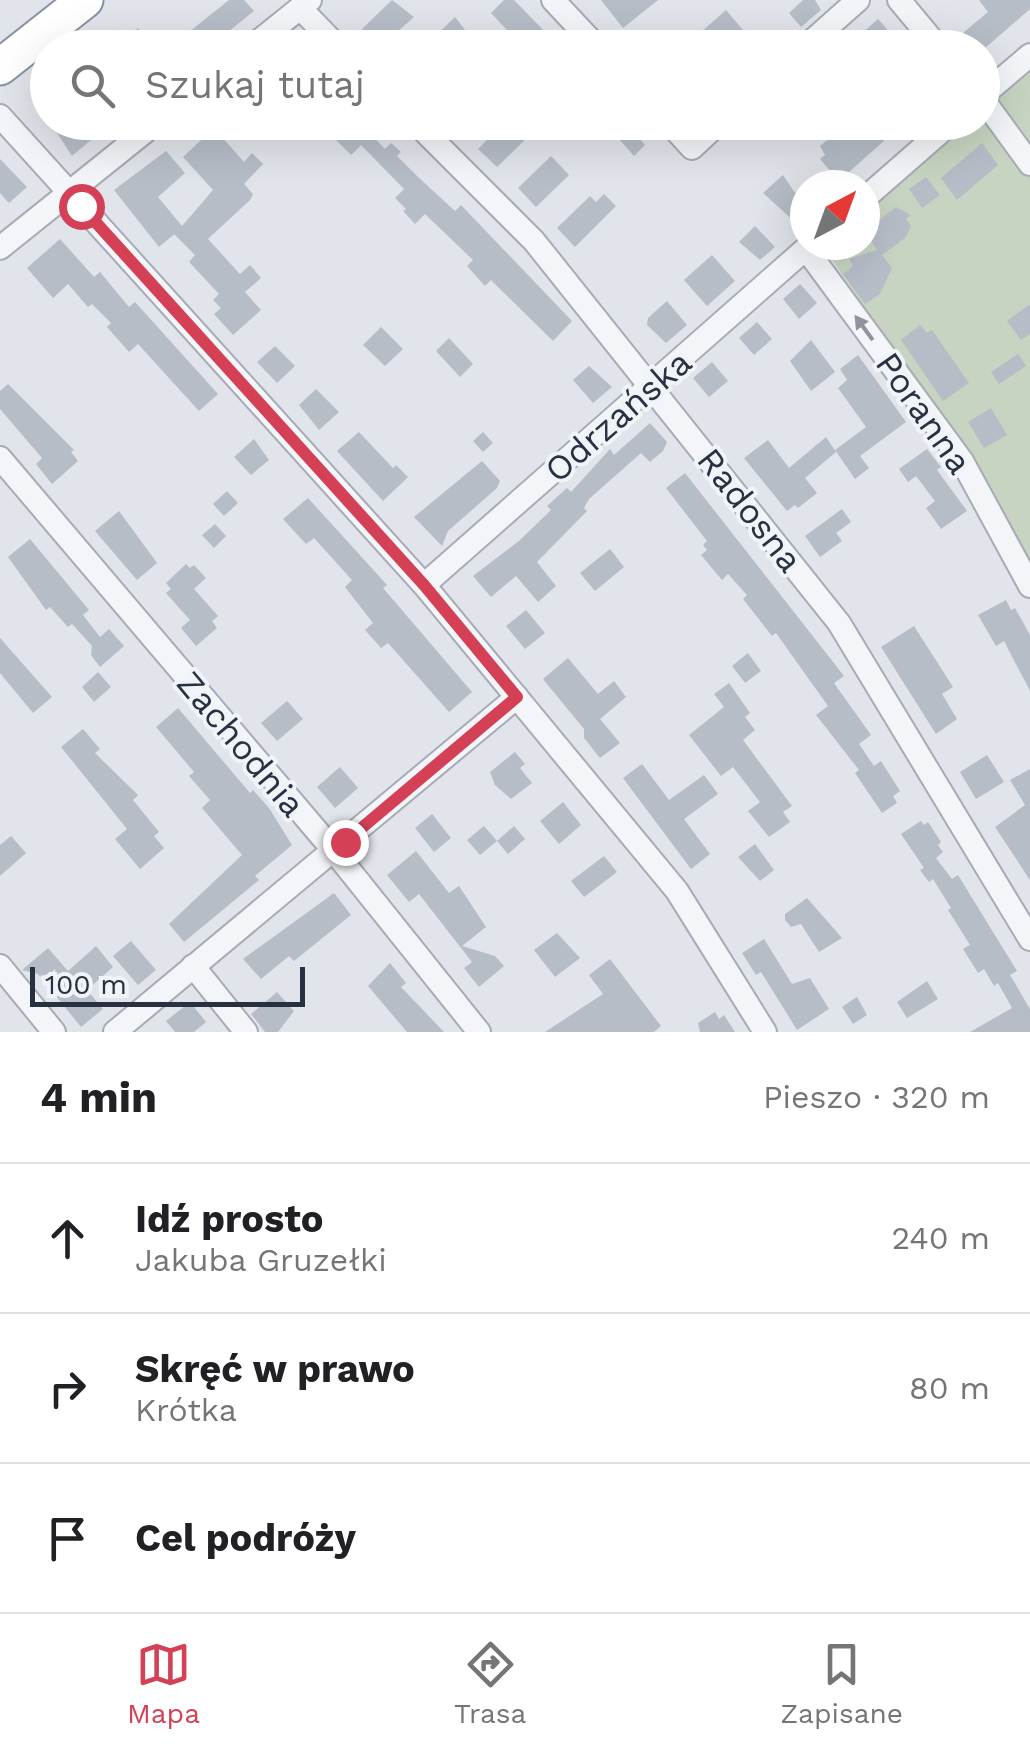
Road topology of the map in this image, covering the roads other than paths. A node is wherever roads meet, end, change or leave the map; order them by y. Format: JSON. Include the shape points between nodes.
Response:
{"nodes":[{"id":1,"x":85,"y":0,"type":"edge"},
{"id":2,"x":553,"y":0,"type":"edge"},
{"id":3,"x":858,"y":0,"type":"edge"},
{"id":4,"x":899,"y":0,"type":"edge"},
{"id":5,"x":305,"y":4,"type":"edge"},
{"id":6,"x":47,"y":30,"type":"edge"},
{"id":7,"x":272,"y":30,"type":"edge"},
{"id":8,"x":325,"y":30,"type":"edge"},
{"id":9,"x":581,"y":30,"type":"edge"},
{"id":10,"x":824,"y":30,"type":"edge"},
{"id":11,"x":924,"y":30,"type":"edge"},
{"id":12,"x":30,"y":43,"type":"edge"},
{"id":13,"x":1030,"y":55,"type":"edge"},
{"id":14,"x":0,"y":67,"type":"edge"},
{"id":15,"x":1000,"y":81,"type":"edge"},
{"id":16,"x":0,"y":116,"type":"edge"},
{"id":17,"x":1000,"y":122,"type":"edge"},
{"id":18,"x":134,"y":140,"type":"edge"},
{"id":19,"x":432,"y":140,"type":"edge"},
{"id":20,"x":931,"y":140,"type":"edge"},
{"id":21,"x":1030,"y":164,"type":"edge"},
{"id":22,"x":880,"y":185,"type":"edge"},
{"id":23,"x":68,"y":193,"type":"junction"},
{"id":24,"x":0,"y":248,"type":"edge"},
{"id":25,"x":793,"y":260,"type":"edge"},
{"id":26,"x":817,"y":260,"type":"edge"},
{"id":27,"x":653,"y":385,"type":"junction"},
{"id":28,"x":0,"y":458,"type":"edge"},
{"id":29,"x":424,"y":585,"type":"junction"},
{"id":30,"x":1030,"y":586,"type":"edge"},
{"id":31,"x":517,"y":697,"type":"junction"},
{"id":32,"x":334,"y":851,"type":"junction"},
{"id":33,"x":1030,"y":939,"type":"edge"},
{"id":34,"x":0,"y":966,"type":"edge"},
{"id":35,"x":192,"y":966,"type":"junction"},
{"id":36,"x":54,"y":1032,"type":"edge"},
{"id":37,"x":115,"y":1032,"type":"edge"},
{"id":38,"x":246,"y":1032,"type":"edge"},
{"id":39,"x":479,"y":1032,"type":"edge"},
{"id":40,"x":765,"y":1032,"type":"edge"}],
"edges":[{"from":1,"to":6,"type":"highway"},
{"from":2,"to":9,"type":"street"},
{"from":3,"to":10,"type":"street"},
{"from":4,"to":11,"type":"street"},
{"from":5,"to":7,"type":"street"},
{"from":5,"to":8,"type":"street"},
{"from":12,"to":14,"type":"highway"},
{"from":13,"to":15,"type":"street"},
{"from":16,"to":23,"type":"street"},
{"from":17,"to":21,"type":"street"},
{"from":18,"to":23,"type":"street"},
{"from":19,"to":27,"type":"street","name":"Radosna","via":[[534,241]]},
{"from":20,"to":22,"type":"street"},
{"from":23,"to":24,"type":"street"},
{"from":23,"to":29,"type":"street"},
{"from":25,"to":27,"type":"street","name":"Odrzańska"},
{"from":30,"to":26,"type":"street","name":"Poranna","one_way":true,"via":[[962,461]]},
{"from":27,"to":29,"type":"street","name":"Odrzańska"},
{"from":27,"to":33,"type":"street","name":"Radosna","via":[[839,623]]},
{"from":28,"to":32,"type":"street","name":"Zachodnia"},
{"from":29,"to":31,"type":"street"},
{"from":31,"to":32,"type":"street"},
{"from":31,"to":40,"type":"street","via":[[677,891]]},
{"from":32,"to":35,"type":"street"},
{"from":32,"to":39,"type":"street","name":"Zachodnia"},
{"from":34,"to":36,"type":"street"},
{"from":35,"to":37,"type":"street"},
{"from":35,"to":38,"type":"street"}]}
